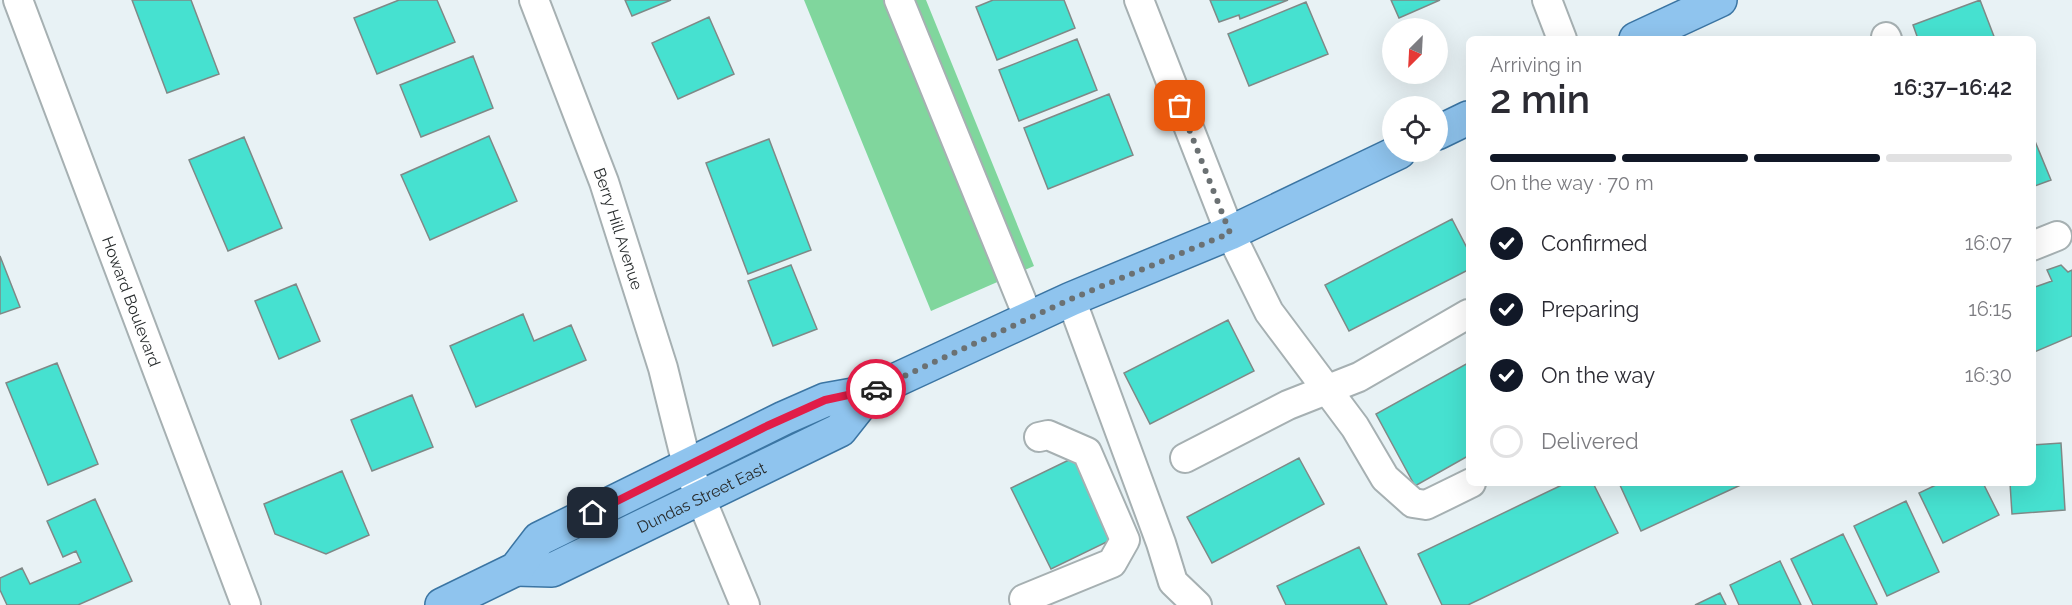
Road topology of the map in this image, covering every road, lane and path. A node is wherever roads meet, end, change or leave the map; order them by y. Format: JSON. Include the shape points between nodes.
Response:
{"nodes":[{"id":1,"x":18,"y":0,"type":"edge"},
{"id":2,"x":534,"y":0,"type":"edge"},
{"id":3,"x":898,"y":0,"type":"edge"},
{"id":4,"x":1139,"y":0,"type":"edge"},
{"id":5,"x":1547,"y":0,"type":"edge"},
{"id":6,"x":1720,"y":0,"type":"edge"},
{"id":7,"x":1561,"y":36,"type":"edge"},
{"id":8,"x":1642,"y":36,"type":"edge"},
{"id":9,"x":1466,"y":119,"type":"edge"},
{"id":10,"x":1448,"y":128,"type":"edge"},
{"id":11,"x":1382,"y":160,"type":"edge"},
{"id":12,"x":1230,"y":233,"type":"junction"},
{"id":13,"x":1071,"y":299,"type":"junction"},
{"id":14,"x":1466,"y":315,"type":"edge"},
{"id":15,"x":1029,"y":319,"type":"junction"},
{"id":16,"x":1328,"y":390,"type":"junction"},
{"id":17,"x":870,"y":392,"type":"junction"},
{"id":18,"x":1039,"y":437,"type":"dead end"},
{"id":19,"x":1185,"y":458,"type":"dead end"},
{"id":20,"x":687,"y":465,"type":"junction"},
{"id":21,"x":1466,"y":485,"type":"edge"},
{"id":22,"x":700,"y":499,"type":"junction"},
{"id":23,"x":516,"y":569,"type":"junction"},
{"id":24,"x":1024,"y":599,"type":"dead end"},
{"id":25,"x":246,"y":605,"type":"edge"},
{"id":26,"x":442,"y":605,"type":"edge"},
{"id":27,"x":745,"y":605,"type":"edge"},
{"id":28,"x":1197,"y":605,"type":"edge"}],
"edges":[{"from":1,"to":25,"type":"street","name":"Howard Boulevard"},
{"from":2,"to":20,"type":"street","name":"Berry Hill Avenue","via":[[604,182],[663,368]]},
{"from":3,"to":15,"type":"street"},
{"from":4,"to":12,"type":"street"},
{"from":5,"to":7,"type":"street"},
{"from":6,"to":8,"type":"main road"},
{"from":9,"to":10,"type":"main road"},
{"from":11,"to":12,"type":"main road","name":"Dundas Street East"},
{"from":12,"to":13,"type":"main road","name":"Dundas Street East"},
{"from":12,"to":16,"type":"street","via":[[1269,312]]},
{"from":13,"to":15,"type":"main road","name":"Dundas Street East"},
{"from":13,"to":28,"type":"street","via":[[1173,582]]},
{"from":14,"to":16,"type":"street"},
{"from":15,"to":17,"type":"main road","name":"Dundas Street East"},
{"from":16,"to":19,"type":"street","via":[[1288,405]]},
{"from":16,"to":21,"type":"street","via":[[1385,478],[1413,503],[1426,505]]},
{"from":17,"to":20,"type":"main road","name":"Dundas Street East","via":[[825,400]]},
{"from":17,"to":22,"type":"main road","name":"Dundas Street East","via":[[840,429]]},
{"from":18,"to":24,"type":"street","via":[[1048,435],[1087,453],[1125,540],[1112,563]]},
{"from":20,"to":22,"type":"street","name":"Berry Hill Avenue"},
{"from":20,"to":23,"type":"main road","name":"Dundas Street East","via":[[539,540]]},
{"from":22,"to":23,"type":"main road","name":"Dundas Street East","via":[[552,570]]},
{"from":22,"to":27,"type":"street","name":"Berry Hill Avenue"},
{"from":23,"to":26,"type":"main road","name":"Dundas Street East"}]}
